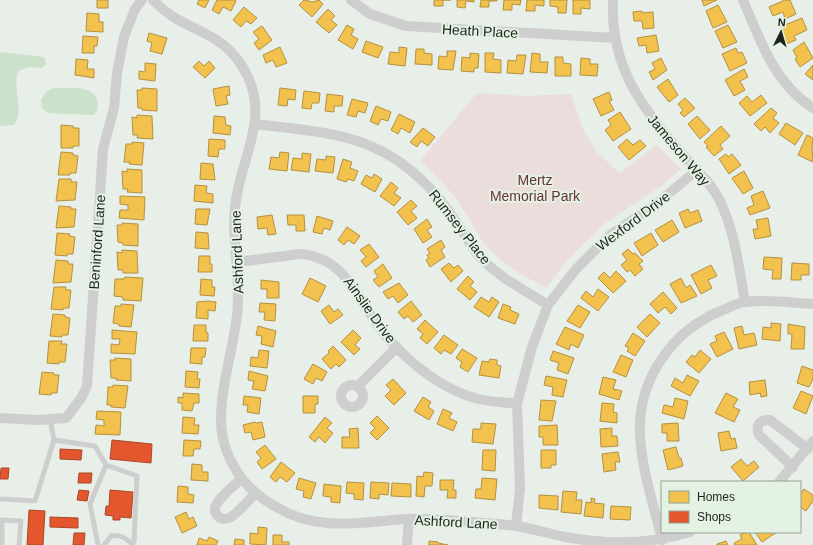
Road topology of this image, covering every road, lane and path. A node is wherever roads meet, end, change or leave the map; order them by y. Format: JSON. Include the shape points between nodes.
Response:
{"nodes":[{"id":1,"x":142,"y":0,"type":"edge"},
{"id":2,"x":153,"y":0,"type":"edge"},
{"id":3,"x":613,"y":0,"type":"edge"},
{"id":4,"x":743,"y":0,"type":"edge"},
{"id":5,"x":353,"y":1,"type":"edge"},
{"id":6,"x":615,"y":38,"type":"junction"},
{"id":7,"x":813,"y":108,"type":"edge"},
{"id":8,"x":256,"y":124,"type":"junction"},
{"id":9,"x":697,"y":170,"type":"junction"},
{"id":10,"x":237,"y":262,"type":"junction"},
{"id":11,"x":745,"y":302,"type":"junction"},
{"id":12,"x":813,"y":304,"type":"edge"},
{"id":13,"x":548,"y":305,"type":"junction"},
{"id":14,"x":397,"y":347,"type":"junction"},
{"id":15,"x":357,"y":387,"type":"dead end"},
{"id":16,"x":517,"y":404,"type":"junction"},
{"id":17,"x":0,"y":418,"type":"edge"},
{"id":18,"x":50,"y":419,"type":"junction"},
{"id":19,"x":54,"y":440,"type":"junction"},
{"id":20,"x":810,"y":445,"type":"edge"},
{"id":21,"x":106,"y":465,"type":"junction"},
{"id":22,"x":793,"y":467,"type":"junction"},
{"id":23,"x":242,"y":478,"type":"junction"},
{"id":24,"x":780,"y":481,"type":"edge"},
{"id":25,"x":256,"y":493,"type":"junction"},
{"id":26,"x":2,"y":499,"type":"dead end"},
{"id":27,"x":409,"y":519,"type":"junction"},
{"id":28,"x":516,"y":526,"type":"junction"},
{"id":29,"x":686,"y":533,"type":"edge"},
{"id":30,"x":662,"y":540,"type":"junction"},
{"id":31,"x":2,"y":545,"type":"edge"},
{"id":32,"x":19,"y":545,"type":"edge"},
{"id":33,"x":98,"y":545,"type":"edge"},
{"id":34,"x":104,"y":545,"type":"edge"},
{"id":35,"x":132,"y":545,"type":"edge"},
{"id":36,"x":407,"y":545,"type":"edge"}],
"edges":[{"from":1,"to":18,"type":"street","name":"Beninford Lane","via":[[124,37],[114,108],[103,149],[88,381],[84,393],[66,418]]},
{"from":2,"to":8,"type":"street","name":"Ashford Lane","via":[[175,19],[208,33],[235,55],[248,75],[253,89]]},
{"from":3,"to":6,"type":"street","name":"Jameson Way"},
{"from":4,"to":7,"type":"street","via":[[766,53],[784,83]]},
{"from":5,"to":6,"type":"street","name":"Heath Place","via":[[370,14],[406,26]]},
{"from":6,"to":9,"type":"street","name":"Jameson Way","via":[[624,71],[638,100]]},
{"from":8,"to":10,"type":"street","name":"Ashford Lane","via":[[236,198],[234,224]]},
{"from":8,"to":13,"type":"street","name":"Rumsey Place","via":[[348,138],[399,161],[436,194],[478,255],[510,282]]},
{"from":9,"to":11,"type":"street","name":"Jameson Way","via":[[715,192],[728,221]]},
{"from":9,"to":13,"type":"street","name":"Wexford Drive","via":[[654,205],[609,236],[576,269]]},
{"from":10,"to":14,"type":"street","name":"Ainslie Drive","via":[[300,254],[318,256],[326,260],[342,272],[385,335]]},
{"from":10,"to":23,"type":"street","name":"Ashford Lane","via":[[239,299],[221,407],[221,422],[228,453],[235,470]]},
{"from":11,"to":12,"type":"street"},
{"from":11,"to":30,"type":"street","via":[[714,314],[684,332],[661,359],[648,385],[642,406],[640,437]]},
{"from":13,"to":16,"type":"street","name":"Wexford Drive","via":[[532,347]]},
{"from":14,"to":15,"type":"street"},
{"from":14,"to":16,"type":"street","name":"Ainslie Drive","via":[[432,377],[454,390],[478,399]]},
{"from":16,"to":28,"type":"street","name":"Wexford Drive","via":[[520,488]]},
{"from":17,"to":18,"type":"street","name":"Beninford Lane"},
{"from":18,"to":19,"type":"lane"},
{"from":19,"to":21,"type":"lane","via":[[95,446]]},
{"from":19,"to":26,"type":"lane","via":[[35,501]]},
{"from":20,"to":22,"type":"street"},
{"from":20,"to":22,"type":"street","via":[[770,420],[764,420],[759,424],[759,435]]},
{"from":21,"to":33,"type":"lane","via":[[90,504]]},
{"from":21,"to":35,"type":"lane","via":[[137,476]]},
{"from":22,"to":24,"type":"street"},
{"from":23,"to":25,"type":"street","name":"Ashford Lane"},
{"from":23,"to":25,"type":"street","via":[[216,505],[218,517],[230,518]]},
{"from":25,"to":27,"type":"street","name":"Ashford Lane","via":[[289,515],[315,523],[346,524]]},
{"from":27,"to":28,"type":"street","name":"Ashford Lane"},
{"from":27,"to":36,"type":"street"},
{"from":28,"to":30,"type":"street","name":"Ashford Lane","via":[[598,542]]},
{"from":29,"to":30,"type":"street","name":"Ashford Lane"},
{"from":31,"to":32,"type":"lane","via":[[2,520],[21,521]]},
{"from":34,"to":35,"type":"lane","via":[[111,536],[118,535]]}]}
